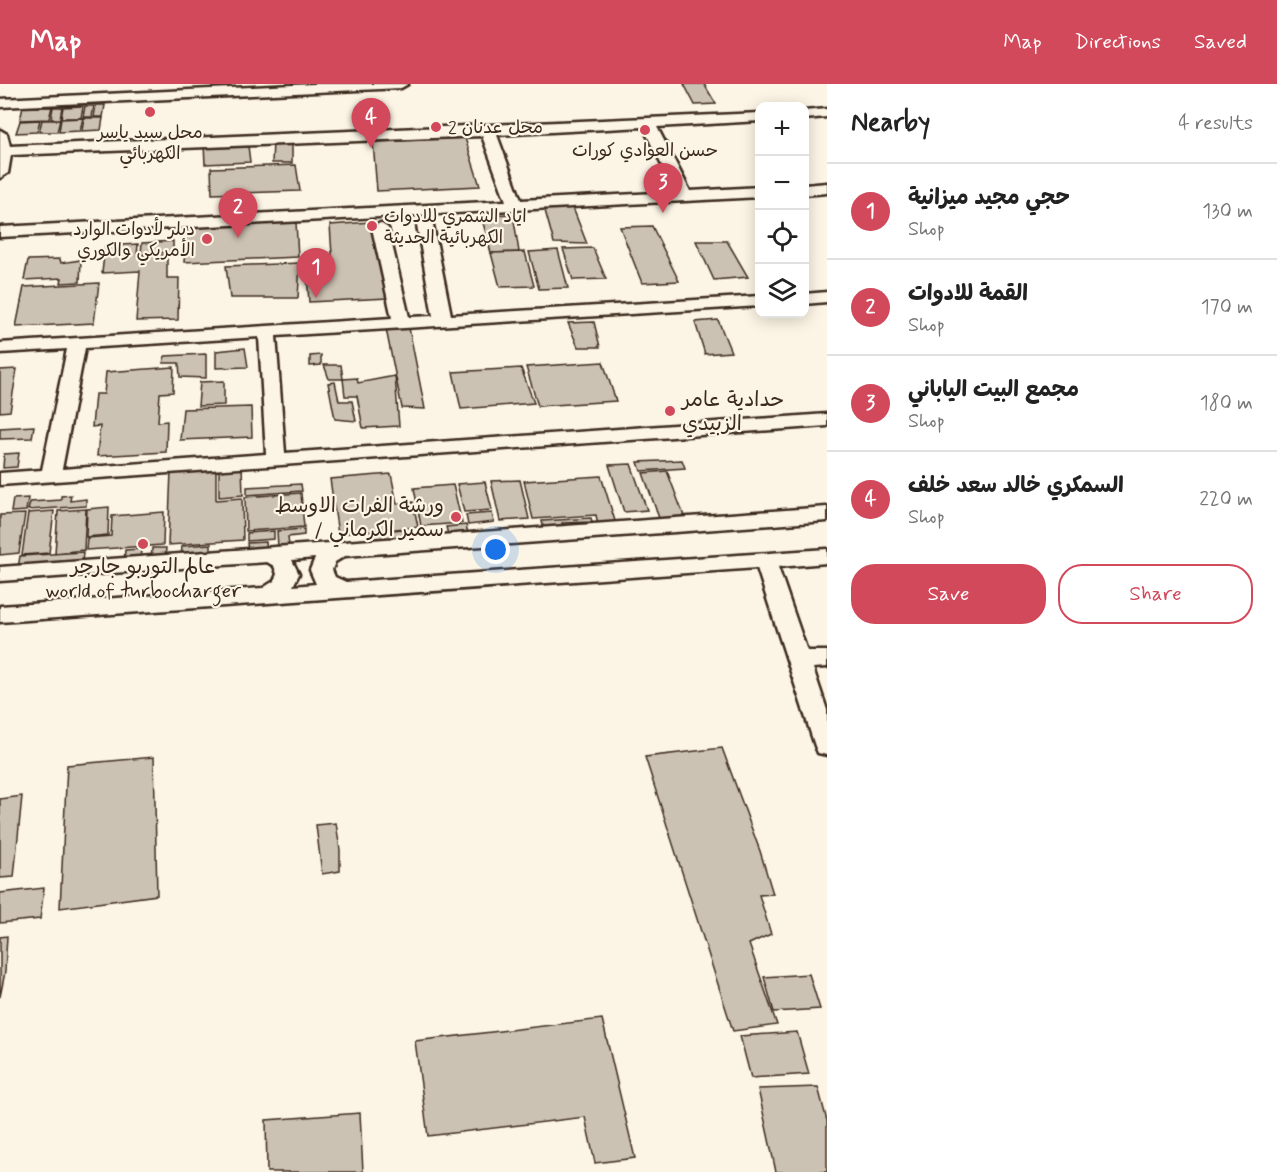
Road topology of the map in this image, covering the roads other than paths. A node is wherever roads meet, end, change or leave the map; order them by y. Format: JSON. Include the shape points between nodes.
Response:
{"nodes":[{"id":1,"x":146,"y":84,"type":"edge"},
{"id":2,"x":401,"y":84,"type":"edge"},
{"id":3,"x":0,"y":103,"type":"edge"},
{"id":4,"x":827,"y":113,"type":"edge"},
{"id":5,"x":809,"y":115,"type":"edge"},
{"id":6,"x":755,"y":117,"type":"edge"},
{"id":7,"x":648,"y":123,"type":"junction"},
{"id":8,"x":488,"y":131,"type":"junction"},
{"id":9,"x":0,"y":134,"type":"edge"},
{"id":10,"x":4,"y":151,"type":"junction"},
{"id":11,"x":0,"y":173,"type":"edge"},
{"id":12,"x":827,"y":188,"type":"edge"},
{"id":13,"x":809,"y":190,"type":"edge"},
{"id":14,"x":755,"y":192,"type":"edge"},
{"id":15,"x":685,"y":196,"type":"junction"},
{"id":16,"x":515,"y":205,"type":"junction"},
{"id":17,"x":424,"y":225,"type":"dead end"},
{"id":18,"x":380,"y":228,"type":"dead end"},
{"id":19,"x":0,"y":232,"type":"edge"},
{"id":20,"x":827,"y":297,"type":"edge"},
{"id":21,"x":809,"y":299,"type":"edge"},
{"id":22,"x":755,"y":301,"type":"edge"},
{"id":23,"x":443,"y":321,"type":"junction"},
{"id":24,"x":402,"y":323,"type":"junction"},
{"id":25,"x":267,"y":331,"type":"junction"},
{"id":26,"x":76,"y":343,"type":"junction"},
{"id":27,"x":0,"y":348,"type":"edge"},
{"id":28,"x":827,"y":420,"type":"edge"},
{"id":29,"x":276,"y":459,"type":"junction"},
{"id":30,"x":51,"y":476,"type":"junction"},
{"id":31,"x":0,"y":479,"type":"edge"},
{"id":32,"x":827,"y":514,"type":"edge"},
{"id":33,"x":339,"y":550,"type":"junction"},
{"id":34,"x":270,"y":554,"type":"junction"},
{"id":35,"x":827,"y":556,"type":"edge"},
{"id":36,"x":765,"y":560,"type":"junction"},
{"id":37,"x":0,"y":574,"type":"edge"},
{"id":38,"x":341,"y":589,"type":"junction"},
{"id":39,"x":268,"y":596,"type":"junction"},
{"id":40,"x":0,"y":614,"type":"edge"},
{"id":41,"x":827,"y":659,"type":"edge"},
{"id":42,"x":799,"y":660,"type":"junction"},
{"id":43,"x":827,"y":746,"type":"edge"}],
"edges":[{"from":1,"to":3,"type":"street"},
{"from":2,"to":3,"type":"street"},
{"from":4,"to":5,"type":"street"},
{"from":6,"to":7,"type":"street"},
{"from":7,"to":8,"type":"street"},
{"from":7,"to":15,"type":"street"},
{"from":8,"to":10,"type":"street"},
{"from":8,"to":16,"type":"street"},
{"from":9,"to":10,"type":"street"},
{"from":10,"to":11,"type":"street"},
{"from":12,"to":13,"type":"street"},
{"from":14,"to":15,"type":"street"},
{"from":15,"to":16,"type":"street"},
{"from":16,"to":19,"type":"street"},
{"from":17,"to":23,"type":"street"},
{"from":18,"to":24,"type":"street"},
{"from":20,"to":21,"type":"street"},
{"from":22,"to":23,"type":"street"},
{"from":23,"to":24,"type":"street"},
{"from":24,"to":25,"type":"street"},
{"from":25,"to":26,"type":"street"},
{"from":25,"to":29,"type":"street"},
{"from":26,"to":27,"type":"street"},
{"from":26,"to":30,"type":"street"},
{"from":28,"to":29,"type":"street"},
{"from":29,"to":30,"type":"street"},
{"from":30,"to":31,"type":"street"},
{"from":32,"to":33,"type":"street"},
{"from":33,"to":34,"type":"street"},
{"from":33,"to":38,"type":"street","via":[[326,558],[321,570],[326,582]]},
{"from":34,"to":37,"type":"street"},
{"from":34,"to":39,"type":"street","via":[[283,562],[288,574],[282,586]]},
{"from":35,"to":36,"type":"street"},
{"from":36,"to":38,"type":"street"},
{"from":36,"to":42,"type":"street"},
{"from":38,"to":39,"type":"street"},
{"from":39,"to":40,"type":"street"},
{"from":41,"to":42,"type":"street"},
{"from":42,"to":43,"type":"street"}]}
